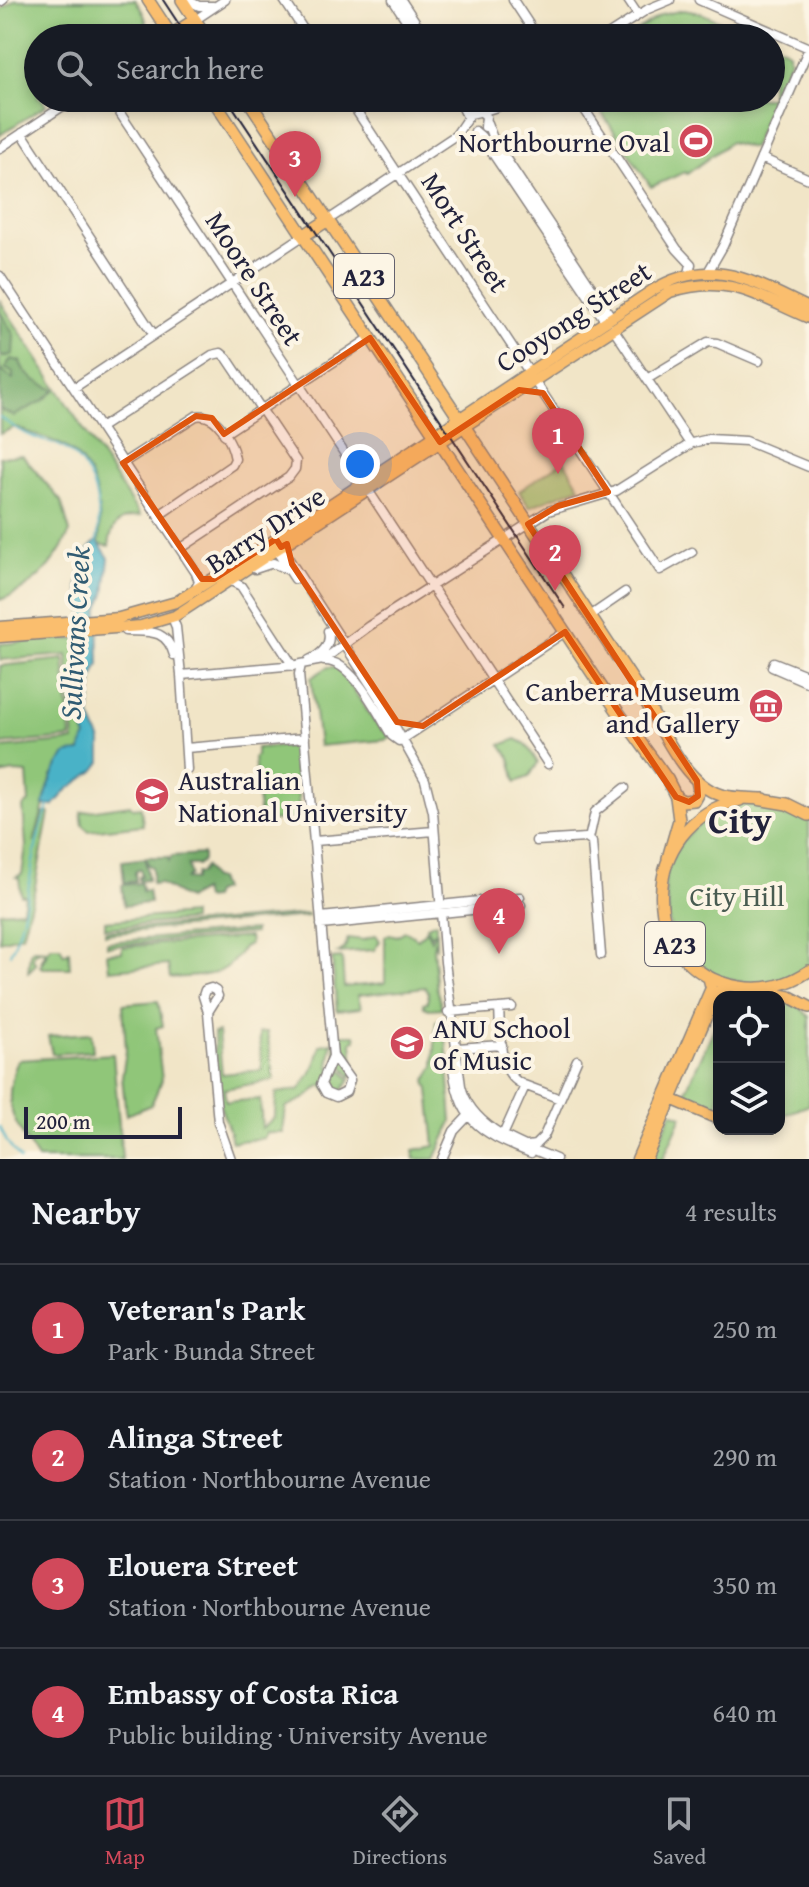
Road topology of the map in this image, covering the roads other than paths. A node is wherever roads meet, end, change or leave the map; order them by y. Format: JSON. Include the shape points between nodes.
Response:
{"nodes":[{"id":1,"x":148,"y":0,"type":"edge"},
{"id":2,"x":185,"y":0,"type":"edge"},
{"id":3,"x":225,"y":0,"type":"edge"},
{"id":4,"x":284,"y":0,"type":"edge"},
{"id":5,"x":393,"y":0,"type":"edge"},
{"id":6,"x":401,"y":0,"type":"edge"},
{"id":7,"x":513,"y":0,"type":"edge"},
{"id":8,"x":628,"y":0,"type":"edge"},
{"id":9,"x":670,"y":0,"type":"edge"},
{"id":10,"x":699,"y":0,"type":"edge"},
{"id":11,"x":216,"y":6,"type":"junction"},
{"id":12,"x":638,"y":15,"type":"junction"},
{"id":13,"x":195,"y":20,"type":"junction"},
{"id":14,"x":162,"y":24,"type":"edge"},
{"id":15,"x":189,"y":24,"type":"edge"},
{"id":16,"x":198,"y":24,"type":"edge"},
{"id":17,"x":300,"y":24,"type":"edge"},
{"id":18,"x":411,"y":24,"type":"edge"},
{"id":19,"x":414,"y":24,"type":"edge"},
{"id":20,"x":529,"y":24,"type":"edge"},
{"id":21,"x":624,"y":24,"type":"edge"},
{"id":22,"x":754,"y":24,"type":"edge"},
{"id":23,"x":785,"y":38,"type":"edge"},
{"id":24,"x":809,"y":48,"type":"edge"},
{"id":25,"x":785,"y":103,"type":"edge"},
{"id":26,"x":54,"y":112,"type":"edge"},
{"id":27,"x":119,"y":112,"type":"edge"},
{"id":28,"x":221,"y":112,"type":"edge"},
{"id":29,"x":256,"y":112,"type":"edge"},
{"id":30,"x":357,"y":112,"type":"edge"},
{"id":31,"x":464,"y":112,"type":"edge"},
{"id":32,"x":480,"y":112,"type":"joint"},
{"id":33,"x":494,"y":112,"type":"edge"},
{"id":34,"x":586,"y":112,"type":"edge"},
{"id":35,"x":781,"y":112,"type":"edge"},
{"id":36,"x":467,"y":119,"type":"junction"},
{"id":37,"x":487,"y":123,"type":"junction"},
{"id":38,"x":474,"y":131,"type":"junction"},
{"id":39,"x":22,"y":133,"type":"junction"},
{"id":40,"x":456,"y":135,"type":"junction"},
{"id":41,"x":0,"y":148,"type":"edge"},
{"id":42,"x":761,"y":158,"type":"junction"},
{"id":43,"x":504,"y":164,"type":"junction"},
{"id":44,"x":398,"y":174,"type":"junction"},
{"id":45,"x":809,"y":179,"type":"edge"},
{"id":46,"x":328,"y":220,"type":"junction"},
{"id":47,"x":303,"y":236,"type":"junction"},
{"id":48,"x":723,"y":246,"type":"junction"},
{"id":49,"x":708,"y":272,"type":"junction"},
{"id":50,"x":725,"y":273,"type":"junction"},
{"id":51,"x":689,"y":274,"type":"junction"},
{"id":52,"x":0,"y":276,"type":"edge"},
{"id":53,"x":232,"y":283,"type":"junction"},
{"id":54,"x":700,"y":285,"type":"junction"},
{"id":55,"x":678,"y":290,"type":"junction"},
{"id":56,"x":808,"y":310,"type":"edge"},
{"id":57,"x":610,"y":323,"type":"junction"},
{"id":58,"x":154,"y":335,"type":"junction"},
{"id":59,"x":370,"y":338,"type":"junction"},
{"id":60,"x":759,"y":361,"type":"dead end"},
{"id":61,"x":532,"y":376,"type":"junction"},
{"id":62,"x":647,"y":379,"type":"junction"},
{"id":63,"x":299,"y":385,"type":"junction"},
{"id":64,"x":74,"y":388,"type":"junction"},
{"id":65,"x":519,"y":390,"type":"junction"},
{"id":66,"x":543,"y":393,"type":"junction"},
{"id":67,"x":261,"y":410,"type":"junction"},
{"id":68,"x":461,"y":422,"type":"junction"},
{"id":69,"x":100,"y":428,"type":"junction"},
{"id":70,"x":224,"y":434,"type":"junction"},
{"id":71,"x":437,"y":439,"type":"junction"},
{"id":72,"x":690,"y":444,"type":"junction"},
{"id":73,"x":123,"y":463,"type":"junction"},
{"id":74,"x":809,"y":467,"type":"edge"},
{"id":75,"x":366,"y":487,"type":"junction"},
{"id":76,"x":608,"y":492,"type":"junction"},
{"id":77,"x":158,"y":516,"type":"junction"},
{"id":78,"x":528,"y":523,"type":"junction"},
{"id":79,"x":303,"y":533,"type":"junction"},
{"id":80,"x":504,"y":539,"type":"junction"},
{"id":81,"x":276,"y":544,"type":"junction"},
{"id":82,"x":180,"y":549,"type":"junction"},
{"id":83,"x":692,"y":552,"type":"dead end"},
{"id":84,"x":292,"y":564,"type":"junction"},
{"id":85,"x":196,"y":573,"type":"junction"},
{"id":86,"x":293,"y":575,"type":"junction"},
{"id":87,"x":233,"y":582,"type":"junction"},
{"id":88,"x":214,"y":585,"type":"junction"},
{"id":89,"x":431,"y":586,"type":"junction"},
{"id":90,"x":625,"y":592,"type":"dead end"},
{"id":91,"x":189,"y":594,"type":"junction"},
{"id":92,"x":168,"y":614,"type":"junction"},
{"id":93,"x":590,"y":616,"type":"junction"},
{"id":94,"x":82,"y":626,"type":"junction"},
{"id":95,"x":101,"y":626,"type":"junction"},
{"id":96,"x":0,"y":627,"type":"edge"},
{"id":97,"x":328,"y":631,"type":"junction"},
{"id":98,"x":565,"y":632,"type":"junction"},
{"id":99,"x":0,"y":637,"type":"edge"},
{"id":100,"x":342,"y":647,"type":"junction"},
{"id":101,"x":177,"y":656,"type":"junction"},
{"id":102,"x":316,"y":662,"type":"junction"},
{"id":103,"x":297,"y":665,"type":"junction"},
{"id":104,"x":178,"y":671,"type":"junction"},
{"id":105,"x":203,"y":673,"type":"junction"},
{"id":106,"x":809,"y":676,"type":"edge"},
{"id":107,"x":492,"y":680,"type":"junction"},
{"id":108,"x":809,"y":683,"type":"edge"},
{"id":109,"x":301,"y":685,"type":"junction"},
{"id":110,"x":388,"y":714,"type":"junction"},
{"id":111,"x":423,"y":726,"type":"junction"},
{"id":112,"x":305,"y":738,"type":"junction"},
{"id":113,"x":403,"y":739,"type":"junction"},
{"id":114,"x":186,"y":748,"type":"junction"},
{"id":115,"x":548,"y":764,"type":"dead end"},
{"id":116,"x":187,"y":770,"type":"dead end"},
{"id":117,"x":697,"y":781,"type":"junction"},
{"id":118,"x":625,"y":788,"type":"dead end"},
{"id":119,"x":676,"y":797,"type":"junction"},
{"id":120,"x":764,"y":799,"type":"junction"},
{"id":121,"x":809,"y":815,"type":"edge"},
{"id":122,"x":434,"y":831,"type":"junction"},
{"id":123,"x":589,"y":839,"type":"junction"},
{"id":124,"x":315,"y":841,"type":"junction"},
{"id":125,"x":536,"y":841,"type":"dead end"},
{"id":126,"x":668,"y":858,"type":"junction"},
{"id":127,"x":521,"y":901,"type":"dead end"},
{"id":128,"x":442,"y":909,"type":"junction"},
{"id":129,"x":321,"y":921,"type":"junction"},
{"id":130,"x":601,"y":955,"type":"dead end"},
{"id":131,"x":809,"y":971,"type":"edge"},
{"id":132,"x":708,"y":976,"type":"junction"},
{"id":133,"x":730,"y":985,"type":"junction"},
{"id":134,"x":750,"y":988,"type":"junction"},
{"id":135,"x":512,"y":1007,"type":"dead end"},
{"id":136,"x":809,"y":1007,"type":"edge"},
{"id":137,"x":499,"y":1008,"type":"junction"},
{"id":138,"x":208,"y":1012,"type":"dead end"},
{"id":139,"x":450,"y":1012,"type":"junction"},
{"id":140,"x":502,"y":1045,"type":"junction"},
{"id":141,"x":457,"y":1048,"type":"junction"},
{"id":142,"x":333,"y":1056,"type":"junction"},
{"id":143,"x":577,"y":1060,"type":"dead end"},
{"id":144,"x":525,"y":1086,"type":"junction"},
{"id":145,"x":669,"y":1094,"type":"junction"},
{"id":146,"x":560,"y":1099,"type":"junction"},
{"id":147,"x":470,"y":1114,"type":"junction"},
{"id":148,"x":713,"y":1117,"type":"dead end"},
{"id":149,"x":503,"y":1135,"type":"junction"},
{"id":150,"x":544,"y":1136,"type":"junction"},
{"id":151,"x":515,"y":1147,"type":"junction"},
{"id":152,"x":537,"y":1155,"type":"edge"},
{"id":153,"x":231,"y":1159,"type":"edge"},
{"id":154,"x":442,"y":1159,"type":"edge"},
{"id":155,"x":637,"y":1159,"type":"edge"},
{"id":156,"x":646,"y":1159,"type":"edge"}],
"edges":[{"from":1,"to":14,"type":"highway"},
{"from":2,"to":11,"type":"street"},
{"from":2,"to":13,"type":"highway"},
{"from":3,"to":11,"type":"street"},
{"from":4,"to":17,"type":"street"},
{"from":5,"to":18,"type":"street"},
{"from":6,"to":19,"type":"street"},
{"from":7,"to":20,"type":"street"},
{"from":8,"to":12,"type":"street"},
{"from":9,"to":12,"type":"street"},
{"from":10,"to":22,"type":"street"},
{"from":11,"to":13,"type":"street"},
{"from":12,"to":21,"type":"street"},
{"from":13,"to":15,"type":"highway"},
{"from":13,"to":16,"type":"highway"},
{"from":23,"to":24,"type":"street"},
{"from":24,"to":25,"type":"street"},
{"from":26,"to":39,"type":"street"},
{"from":27,"to":53,"type":"street","name":"Moore Street"},
{"from":28,"to":47,"type":"highway","number":"A23"},
{"from":29,"to":46,"type":"highway","number":"A23"},
{"from":30,"to":44,"type":"street","name":"Mort Street"},
{"from":31,"to":36,"type":"street"},
{"from":32,"to":36,"type":"street"},
{"from":32,"to":37,"type":"street"},
{"from":33,"to":37,"type":"street"},
{"from":34,"to":51,"type":"street","via":[[691,264]]},
{"from":35,"to":42,"type":"street"},
{"from":36,"to":38,"type":"street"},
{"from":36,"to":40,"type":"street"},
{"from":37,"to":38,"type":"street"},
{"from":37,"to":43,"type":"street"},
{"from":38,"to":40,"type":"street"},
{"from":38,"to":43,"type":"street"},
{"from":39,"to":41,"type":"street"},
{"from":39,"to":58,"type":"street"},
{"from":40,"to":44,"type":"street"},
{"from":42,"to":45,"type":"street"},
{"from":42,"to":48,"type":"street"},
{"from":43,"to":57,"type":"street"},
{"from":44,"to":46,"type":"street"},
{"from":44,"to":61,"type":"street","name":"Mort Street"},
{"from":46,"to":47,"type":"highway"},
{"from":46,"to":68,"type":"highway","number":"A23"},
{"from":47,"to":53,"type":"street"},
{"from":47,"to":59,"type":"highway","number":"A23"},
{"from":48,"to":49,"type":"street"},
{"from":48,"to":50,"type":"street","via":[[720,264]]},
{"from":49,"to":50,"type":"main road","name":"Cooyong Street"},
{"from":49,"to":51,"type":"main road","name":"Cooyong Street"},
{"from":50,"to":56,"type":"main road","name":"Cooyong Street"},
{"from":51,"to":54,"type":"main road"},
{"from":51,"to":55,"type":"main road"},
{"from":51,"to":57,"type":"main road","name":"Cooyong Street","via":[[660,286]]},
{"from":52,"to":64,"type":"street"},
{"from":53,"to":58,"type":"street"},
{"from":53,"to":63,"type":"street","name":"Moore Street"},
{"from":54,"to":55,"type":"main road","name":"Cooyong Street"},
{"from":54,"to":56,"type":"main road","name":"Cooyong Street","via":[[735,286]]},
{"from":55,"to":57,"type":"main road","name":"Cooyong Street"},
{"from":57,"to":61,"type":"main road","name":"Cooyong Street"},
{"from":57,"to":62,"type":"street"},
{"from":58,"to":64,"type":"street"},
{"from":59,"to":63,"type":"street"},
{"from":59,"to":71,"type":"highway","number":"A23"},
{"from":60,"to":62,"type":"street","via":[[708,342]]},
{"from":61,"to":65,"type":"main road","name":"Cooyong Street"},
{"from":61,"to":66,"type":"street","name":"Mort Street"},
{"from":61,"to":68,"type":"main road","name":"Cooyong Street"},
{"from":62,"to":72,"type":"street"},
{"from":63,"to":67,"type":"street"},
{"from":63,"to":75,"type":"street","name":"Moore Street"},
{"from":64,"to":69,"type":"street"},
{"from":65,"to":66,"type":"street"},
{"from":65,"to":68,"type":"main road","name":"Cooyong Street"},
{"from":66,"to":76,"type":"street","name":"Mort Street"},
{"from":67,"to":69,"type":"street","via":[[221,353]]},
{"from":67,"to":70,"type":"street"},
{"from":67,"to":82,"type":"street","via":[[296,461],[295,469]]},
{"from":68,"to":71,"type":"main road","name":"Barry Drive"},
{"from":68,"to":78,"type":"highway","number":"A23"},
{"from":69,"to":73,"type":"street"},
{"from":70,"to":73,"type":"street","via":[[202,414]]},
{"from":70,"to":77,"type":"street","via":[[235,454],[232,465]]},
{"from":71,"to":75,"type":"main road","name":"Barry Drive"},
{"from":71,"to":80,"type":"highway","number":"A23"},
{"from":72,"to":74,"type":"street","via":[[746,441]]},
{"from":72,"to":76,"type":"street"},
{"from":73,"to":77,"type":"street"},
{"from":75,"to":79,"type":"main road","name":"Barry Drive"},
{"from":75,"to":81,"type":"main road","name":"Barry Drive"},
{"from":75,"to":89,"type":"street","name":"Moore Street"},
{"from":76,"to":78,"type":"street","via":[[555,507]]},
{"from":76,"to":83,"type":"street","name":"Mort Street","via":[[660,570]]},
{"from":77,"to":82,"type":"street"},
{"from":78,"to":80,"type":"street"},
{"from":78,"to":93,"type":"highway","number":"A23"},
{"from":79,"to":81,"type":"main road","name":"Barry Drive"},
{"from":79,"to":84,"type":"street","via":[[292,548]]},
{"from":80,"to":89,"type":"street"},
{"from":80,"to":98,"type":"highway","number":"A23"},
{"from":81,"to":84,"type":"street"},
{"from":81,"to":86,"type":"street"},
{"from":81,"to":88,"type":"main road","name":"Barry Drive"},
{"from":82,"to":85,"type":"street"},
{"from":84,"to":100,"type":"street"},
{"from":85,"to":88,"type":"street"},
{"from":85,"to":91,"type":"street","via":[[199,582]]},
{"from":86,"to":87,"type":"street","via":[[267,563]]},
{"from":86,"to":97,"type":"street"},
{"from":87,"to":88,"type":"street"},
{"from":87,"to":103,"type":"street"},
{"from":88,"to":91,"type":"main road","name":"Barry Drive"},
{"from":88,"to":92,"type":"main road","name":"Barry Drive"},
{"from":89,"to":100,"type":"street"},
{"from":89,"to":107,"type":"street","name":"Moore Street"},
{"from":90,"to":93,"type":"street"},
{"from":91,"to":92,"type":"main road","name":"Barry Drive"},
{"from":92,"to":95,"type":"main road","name":"Barry Drive","via":[[141,626]]},
{"from":92,"to":95,"type":"main road","via":[[151,606]]},
{"from":92,"to":101,"type":"street"},
{"from":93,"to":117,"type":"highway","number":"A23"},
{"from":94,"to":95,"type":"main road","name":"Barry Drive"},
{"from":94,"to":96,"type":"main road","name":"Barry Drive"},
{"from":94,"to":99,"type":"main road","name":"Barry Drive"},
{"from":95,"to":101,"type":"street","via":[[159,634]]},
{"from":97,"to":100,"type":"street"},
{"from":97,"to":103,"type":"street","via":[[319,655]]},
{"from":98,"to":107,"type":"street"},
{"from":98,"to":119,"type":"highway","number":"A23"},
{"from":100,"to":102,"type":"street"},
{"from":100,"to":110,"type":"street"},
{"from":100,"to":113,"type":"street"},
{"from":101,"to":104,"type":"street"},
{"from":101,"to":105,"type":"street","via":[[184,667]]},
{"from":102,"to":103,"type":"street"},
{"from":102,"to":109,"type":"street","via":[[304,672]]},
{"from":102,"to":113,"type":"street","via":[[331,660],[351,672],[392,736]]},
{"from":103,"to":105,"type":"street"},
{"from":103,"to":109,"type":"street"},
{"from":104,"to":105,"type":"street"},
{"from":104,"to":114,"type":"street"},
{"from":106,"to":108,"type":"street","via":[[773,664]]},
{"from":107,"to":111,"type":"street"},
{"from":107,"to":115,"type":"street","name":"Moore Street"},
{"from":109,"to":112,"type":"street"},
{"from":110,"to":111,"type":"street","via":[[410,727]]},
{"from":110,"to":113,"type":"street"},
{"from":111,"to":113,"type":"street"},
{"from":112,"to":114,"type":"street"},
{"from":112,"to":124,"type":"street"},
{"from":113,"to":122,"type":"street","via":[[431,797]]},
{"from":114,"to":116,"type":"street"},
{"from":117,"to":119,"type":"highway","via":[[694,800]]},
{"from":117,"to":120,"type":"highway","number":"A23","via":[[724,796]]},
{"from":118,"to":123,"type":"street","via":[[595,812]]},
{"from":119,"to":126,"type":"highway","number":"A23","via":[[679,820]]},
{"from":120,"to":121,"type":"highway","number":"A23"},
{"from":120,"to":126,"type":"highway","number":"A23","via":[[735,801],[704,814],[683,832]]},
{"from":122,"to":124,"type":"street"},
{"from":122,"to":128,"type":"street"},
{"from":123,"to":125,"type":"street"},
{"from":123,"to":130,"type":"street"},
{"from":124,"to":129,"type":"street"},
{"from":126,"to":132,"type":"highway","number":"A23","via":[[661,890],[666,925],[683,955]]},
{"from":127,"to":128,"type":"street"},
{"from":128,"to":129,"type":"street"},
{"from":128,"to":139,"type":"street"},
{"from":129,"to":142,"type":"street"},
{"from":131,"to":134,"type":"highway","number":"A23","via":[[777,986]]},
{"from":132,"to":133,"type":"highway","number":"A23"},
{"from":132,"to":145,"type":"main road","via":[[711,988]]},
{"from":133,"to":134,"type":"highway","number":"A23"},
{"from":133,"to":145,"type":"main road","via":[[717,992]]},
{"from":134,"to":136,"type":"highway","number":"A23"},
{"from":135,"to":137,"type":"street"},
{"from":137,"to":139,"type":"street"},
{"from":137,"to":140,"type":"street"},
{"from":138,"to":153,"type":"street","via":[[218,1122]]},
{"from":139,"to":141,"type":"street"},
{"from":139,"to":147,"type":"street","via":[[456,1091]]},
{"from":140,"to":141,"type":"street"},
{"from":140,"to":144,"type":"street","via":[[507,1068]]},
{"from":141,"to":147,"type":"street"},
{"from":142,"to":142,"type":"street","via":[[350,1080],[346,1092],[336,1097],[321,1084]]},
{"from":143,"to":146,"type":"street"},
{"from":144,"to":146,"type":"street"},
{"from":144,"to":149,"type":"street"},
{"from":145,"to":148,"type":"main road"},
{"from":145,"to":155,"type":"main road"},
{"from":145,"to":156,"type":"main road"},
{"from":146,"to":150,"type":"street"},
{"from":147,"to":149,"type":"street"},
{"from":147,"to":151,"type":"street","via":[[488,1134]]},
{"from":147,"to":154,"type":"street","via":[[454,1131]]},
{"from":149,"to":151,"type":"street"},
{"from":149,"to":152,"type":"street"},
{"from":150,"to":152,"type":"street"},
{"from":150,"to":152,"type":"street","via":[[535,1145]]},
{"from":151,"to":152,"type":"street"}]}
